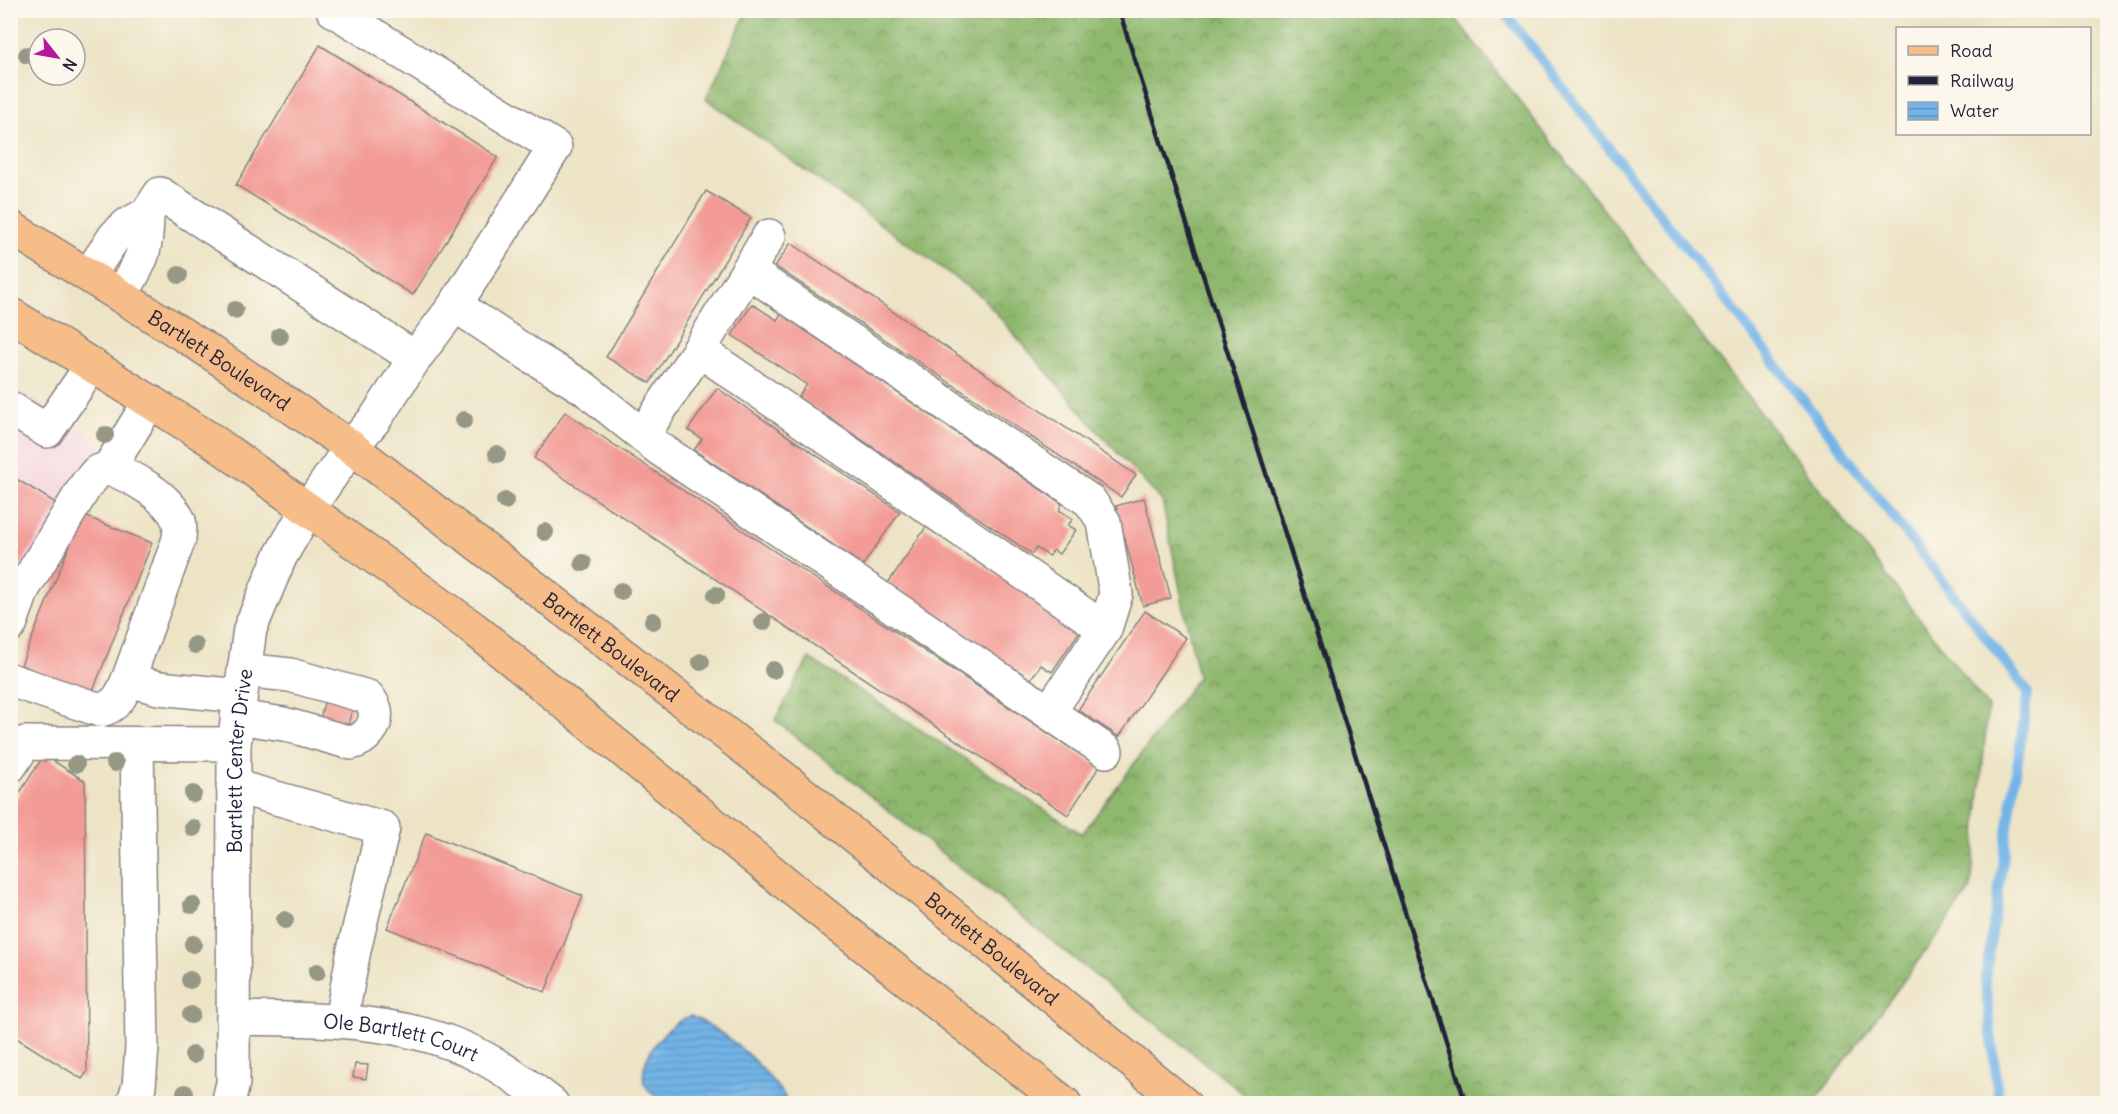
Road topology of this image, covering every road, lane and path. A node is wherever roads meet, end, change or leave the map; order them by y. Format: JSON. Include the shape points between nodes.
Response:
{"nodes":[{"id":1,"x":333,"y":10,"type":"edge"},
{"id":2,"x":147,"y":214,"type":"junction"},
{"id":3,"x":10,"y":227,"type":"edge"},
{"id":4,"x":769,"y":236,"type":"dead end"},
{"id":5,"x":748,"y":271,"type":"junction"},
{"id":6,"x":89,"y":275,"type":"junction"},
{"id":7,"x":121,"y":295,"type":"junction"},
{"id":8,"x":455,"y":305,"type":"junction"},
{"id":9,"x":10,"y":314,"type":"edge"},
{"id":10,"x":699,"y":350,"type":"junction"},
{"id":11,"x":415,"y":358,"type":"junction"},
{"id":12,"x":92,"y":365,"type":"junction"},
{"id":13,"x":150,"y":401,"type":"junction"},
{"id":14,"x":10,"y":408,"type":"edge"},
{"id":15,"x":643,"y":435,"type":"junction"},
{"id":16,"x":351,"y":447,"type":"junction"},
{"id":17,"x":109,"y":468,"type":"junction"},
{"id":18,"x":307,"y":510,"type":"junction"},
{"id":19,"x":10,"y":625,"type":"edge"},
{"id":20,"x":1105,"y":629,"type":"junction"},
{"id":21,"x":128,"y":680,"type":"junction"},
{"id":22,"x":10,"y":681,"type":"edge"},
{"id":23,"x":239,"y":707,"type":"junction"},
{"id":24,"x":1049,"y":712,"type":"junction"},
{"id":25,"x":137,"y":744,"type":"junction"},
{"id":26,"x":1106,"y":751,"type":"dead end"},
{"id":27,"x":10,"y":766,"type":"edge"},
{"id":28,"x":233,"y":786,"type":"junction"},
{"id":29,"x":233,"y":1018,"type":"junction"},
{"id":30,"x":341,"y":1020,"type":"junction"},
{"id":31,"x":133,"y":1104,"type":"edge"},
{"id":32,"x":228,"y":1104,"type":"edge"},
{"id":33,"x":552,"y":1104,"type":"edge"},
{"id":34,"x":1065,"y":1104,"type":"edge"},
{"id":35,"x":1184,"y":1104,"type":"edge"}],
"edges":[{"from":1,"to":8,"type":"street","name":"Bartlett Center Drive","via":[[555,147]]},
{"from":2,"to":6,"type":"street","via":[[115,236]]},
{"from":2,"to":7,"type":"street","via":[[144,253]]},
{"from":2,"to":11,"type":"street","via":[[160,194]]},
{"from":3,"to":6,"type":"main road","name":"Bartlett Boulevard"},
{"from":4,"to":5,"type":"street"},
{"from":5,"to":10,"type":"street"},
{"from":5,"to":20,"type":"street","via":[[1090,501],[1104,522],[1116,594]]},
{"from":6,"to":7,"type":"main road","name":"Bartlett Boulevard"},
{"from":7,"to":16,"type":"main road","name":"Bartlett Boulevard"},
{"from":8,"to":11,"type":"street","name":"Bartlett Center Drive"},
{"from":8,"to":15,"type":"street","via":[[584,388]]},
{"from":9,"to":12,"type":"main road"},
{"from":10,"to":15,"type":"street"},
{"from":10,"to":20,"type":"street"},
{"from":11,"to":16,"type":"street","name":"Bartlett Center Drive","via":[[375,419]]},
{"from":12,"to":13,"type":"main road"},
{"from":12,"to":14,"type":"street","via":[[47,431]]},
{"from":13,"to":17,"type":"street"},
{"from":13,"to":18,"type":"main road","via":[[213,441]]},
{"from":15,"to":24,"type":"street"},
{"from":16,"to":18,"type":"street","name":"Bartlett Center Drive"},
{"from":16,"to":35,"type":"main road","name":"Bartlett Boulevard","via":[[781,776]]},
{"from":17,"to":19,"type":"street","via":[[97,472],[86,485],[23,589]]},
{"from":17,"to":21,"type":"street","via":[[157,495],[180,523],[179,539]]},
{"from":18,"to":23,"type":"street","name":"Bartlett Center Drive","via":[[280,557],[249,629]]},
{"from":18,"to":34,"type":"main road","via":[[473,628],[810,903]]},
{"from":20,"to":24,"type":"street"},
{"from":21,"to":22,"type":"street","via":[[116,703],[100,710]]},
{"from":21,"to":23,"type":"street"},
{"from":23,"to":25,"type":"street"},
{"from":23,"to":28,"type":"street","name":"Bartlett Center Drive"},
{"from":24,"to":26,"type":"street"},
{"from":25,"to":27,"type":"street","via":[[25,743]]},
{"from":25,"to":31,"type":"street","via":[[142,1047],[139,1086]]},
{"from":28,"to":29,"type":"street","name":"Bartlett Center Drive"},
{"from":28,"to":30,"type":"street","via":[[383,828]]},
{"from":29,"to":30,"type":"street","name":"Ole Bartlett Court"},
{"from":29,"to":32,"type":"street","name":"Bartlett Center Drive","via":[[233,1083]]},
{"from":30,"to":33,"type":"street","name":"Ole Bartlett Court","via":[[413,1032],[463,1048]]}]}
